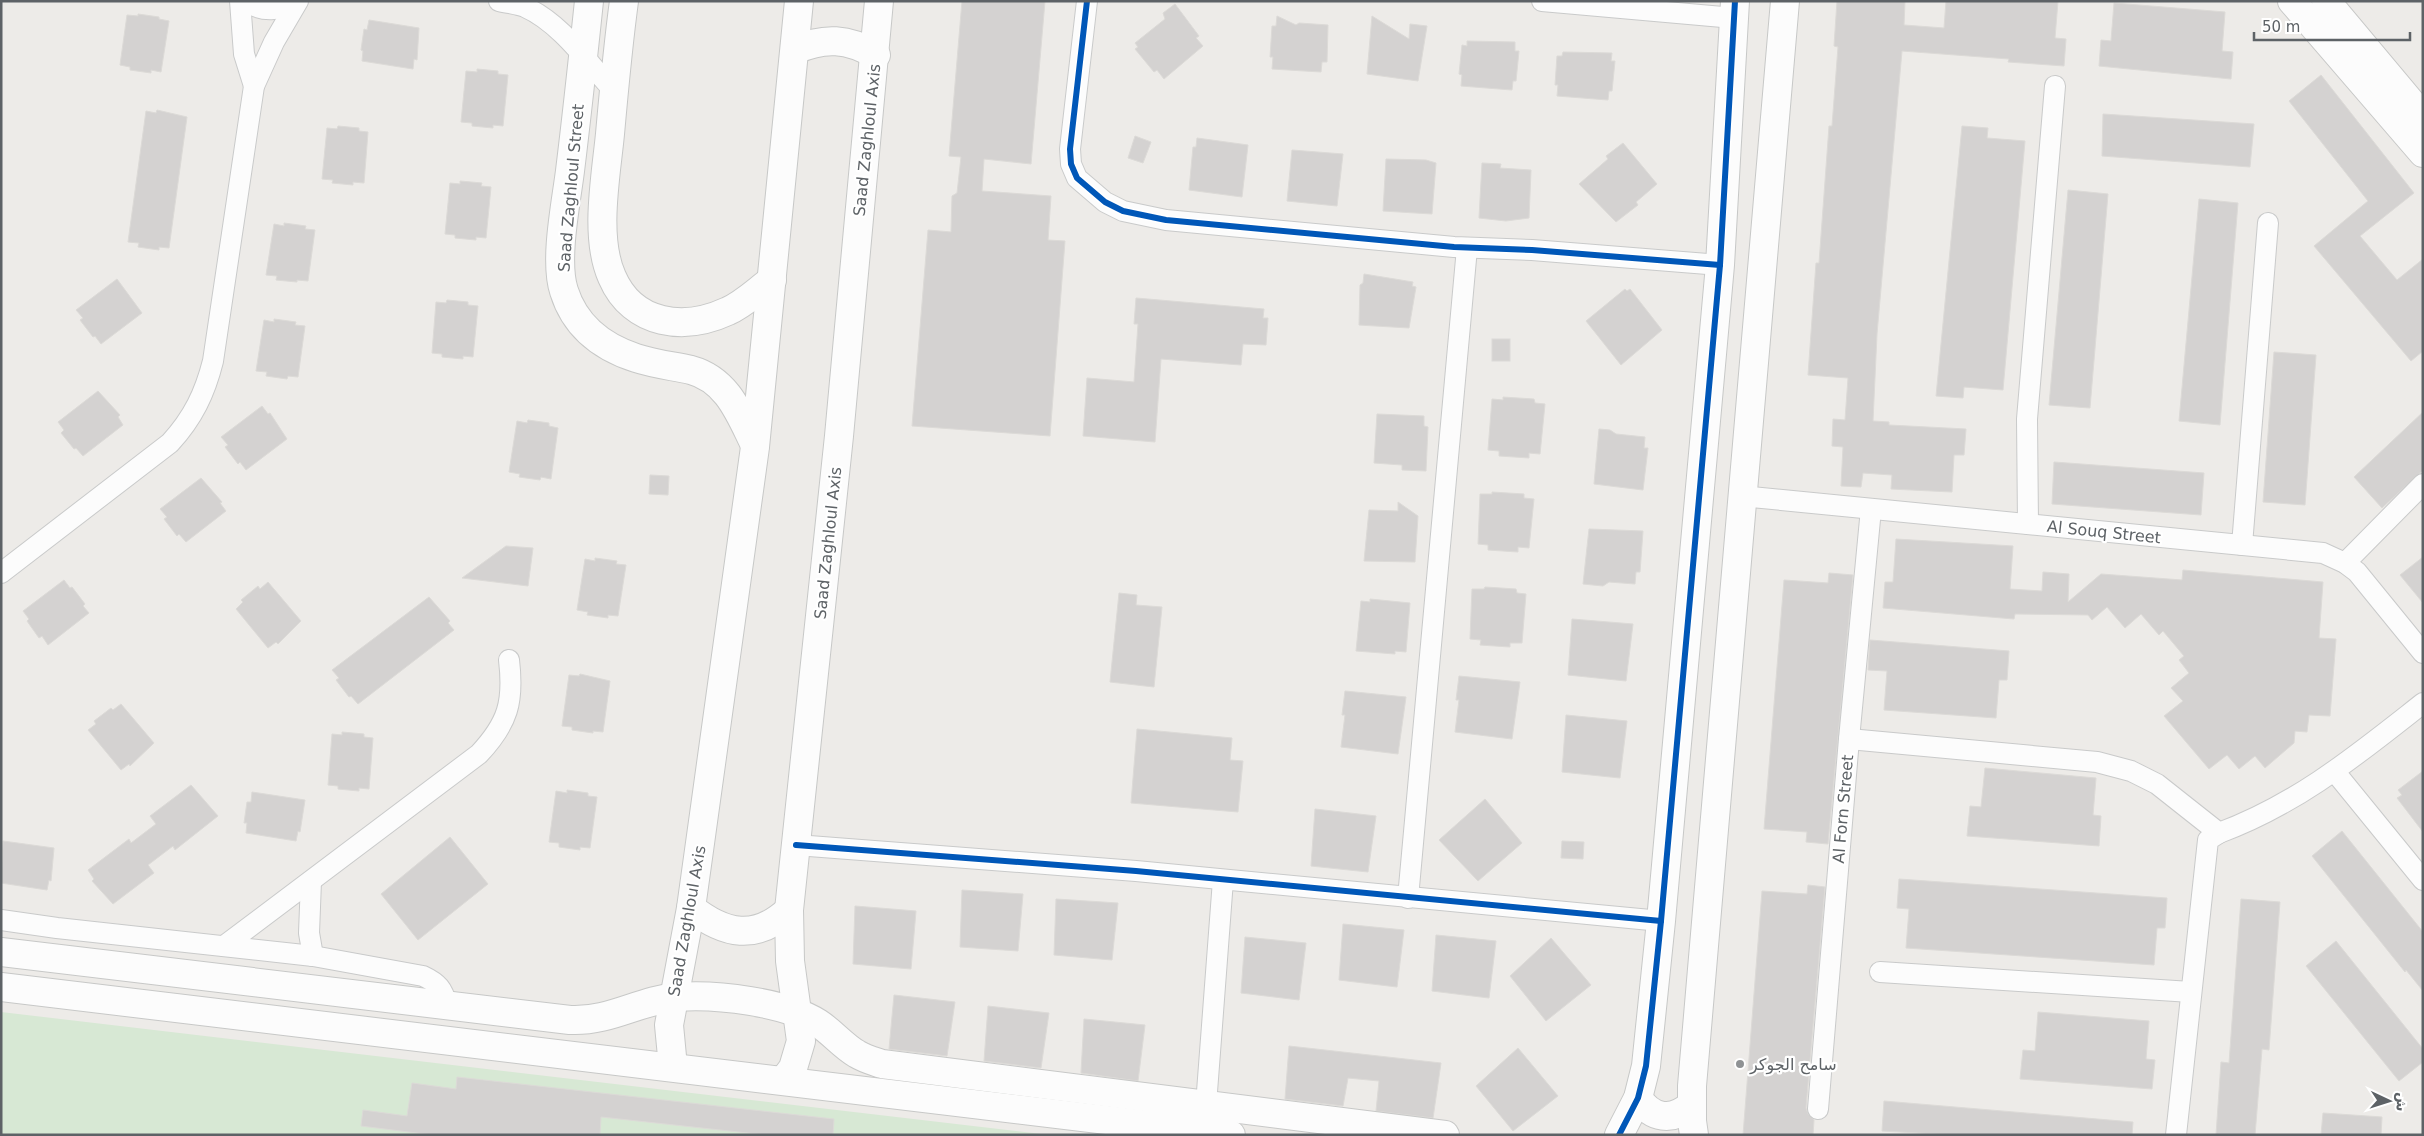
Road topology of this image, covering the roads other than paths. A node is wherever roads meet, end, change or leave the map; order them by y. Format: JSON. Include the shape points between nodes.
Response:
{"nodes":[{"id":1,"x":240,"y":1,"type":"edge"},
{"id":2,"x":245,"y":1,"type":"edge"},
{"id":3,"x":298,"y":1,"type":"edge"},
{"id":4,"x":499,"y":1,"type":"edge"},
{"id":5,"x":589,"y":1,"type":"edge"},
{"id":6,"x":624,"y":1,"type":"edge"},
{"id":7,"x":799,"y":1,"type":"edge"},
{"id":8,"x":879,"y":1,"type":"edge"},
{"id":9,"x":1087,"y":1,"type":"edge"},
{"id":10,"x":1542,"y":1,"type":"edge"},
{"id":11,"x":1784,"y":1,"type":"edge"},
{"id":12,"x":2292,"y":1,"type":"edge"},
{"id":13,"x":2326,"y":1,"type":"edge"},
{"id":14,"x":530,"y":4,"type":"edge"},
{"id":15,"x":1734,"y":10,"type":"edge"},
{"id":16,"x":795,"y":50,"type":"junction"},
{"id":17,"x":876,"y":55,"type":"junction"},
{"id":18,"x":583,"y":57,"type":"junction"},
{"id":19,"x":254,"y":86,"type":"junction"},
{"id":20,"x":2055,"y":86,"type":"dead end"},
{"id":21,"x":614,"y":91,"type":"junction"},
{"id":22,"x":2423,"y":117,"type":"edge"},
{"id":23,"x":2423,"y":153,"type":"edge"},
{"id":24,"x":2268,"y":223,"type":"dead end"},
{"id":25,"x":1468,"y":248,"type":"junction"},
{"id":26,"x":1720,"y":265,"type":"junction"},
{"id":27,"x":772,"y":280,"type":"junction"},
{"id":28,"x":755,"y":446,"type":"junction"},
{"id":29,"x":2423,"y":484,"type":"edge"},
{"id":30,"x":1741,"y":496,"type":"junction"},
{"id":31,"x":1871,"y":509,"type":"junction"},
{"id":32,"x":2028,"y":524,"type":"junction"},
{"id":33,"x":2242,"y":545,"type":"junction"},
{"id":34,"x":2344,"y":562,"type":"junction"},
{"id":35,"x":1,"y":573,"type":"edge"},
{"id":36,"x":2423,"y":653,"type":"edge"},
{"id":37,"x":509,"y":660,"type":"dead end"},
{"id":38,"x":2423,"y":703,"type":"edge"},
{"id":39,"x":1849,"y":739,"type":"junction"},
{"id":40,"x":2336,"y":772,"type":"junction"},
{"id":41,"x":2219,"y":833,"type":"junction"},
{"id":42,"x":796,"y":845,"type":"junction"},
{"id":43,"x":1223,"y":880,"type":"junction"},
{"id":44,"x":2423,"y":880,"type":"edge"},
{"id":45,"x":311,"y":881,"type":"junction"},
{"id":46,"x":1408,"y":898,"type":"junction"},
{"id":47,"x":691,"y":908,"type":"junction"},
{"id":48,"x":789,"y":910,"type":"junction"},
{"id":49,"x":1,"y":920,"type":"edge"},
{"id":50,"x":1661,"y":921,"type":"junction"},
{"id":51,"x":224,"y":946,"type":"junction"},
{"id":52,"x":1,"y":952,"type":"edge"},
{"id":53,"x":314,"y":956,"type":"junction"},
{"id":54,"x":1880,"y":972,"type":"dead end"},
{"id":55,"x":1,"y":987,"type":"edge"},
{"id":56,"x":2191,"y":992,"type":"junction"},
{"id":57,"x":674,"y":997,"type":"junction"},
{"id":58,"x":448,"y":1005,"type":"junction"},
{"id":59,"x":797,"y":1012,"type":"junction"},
{"id":60,"x":673,"y":1067,"type":"junction"},
{"id":61,"x":784,"y":1080,"type":"junction"},
{"id":62,"x":1638,"y":1098,"type":"junction"},
{"id":63,"x":1206,"y":1105,"type":"junction"},
{"id":64,"x":1691,"y":1106,"type":"junction"},
{"id":65,"x":1818,"y":1109,"type":"dead end"},
{"id":66,"x":1231,"y":1135,"type":"edge"},
{"id":67,"x":1446,"y":1135,"type":"edge"},
{"id":68,"x":1619,"y":1135,"type":"edge"},
{"id":69,"x":1694,"y":1135,"type":"edge"},
{"id":70,"x":2176,"y":1135,"type":"edge"}],
"edges":[{"from":1,"to":19,"type":"street","via":[[244,54]]},
{"from":2,"to":3,"type":"street","via":[[268,10]]},
{"from":3,"to":19,"type":"street"},
{"from":4,"to":14,"type":"street"},
{"from":5,"to":18,"type":"main road","name":"Saad Zaghloul Street"},
{"from":6,"to":21,"type":"main road","name":"Saad Zaghloul Street"},
{"from":7,"to":16,"type":"main road","name":"Saad Zaghloul Axis"},
{"from":8,"to":17,"type":"main road","name":"Saad Zaghloul Axis"},
{"from":9,"to":25,"type":"street","via":[[1070,148],[1071,164],[1077,178],[1105,202],[1124,211],[1166,220]]},
{"from":10,"to":15,"type":"street"},
{"from":11,"to":30,"type":"main road"},
{"from":12,"to":23,"type":"main road"},
{"from":13,"to":22,"type":"main road"},
{"from":14,"to":18,"type":"street"},
{"from":15,"to":26,"type":"main road"},
{"from":16,"to":17,"type":"main road","via":[[810,43],[844,41]]},
{"from":16,"to":27,"type":"main road","name":"Saad Zaghloul Axis"},
{"from":17,"to":42,"type":"main road","name":"Saad Zaghloul Axis"},
{"from":18,"to":21,"type":"street"},
{"from":18,"to":28,"type":"main road","name":"Saad Zaghloul Street","via":[[562,249],[563,290],[571,309],[582,327],[621,352],[648,362],[693,371],[719,385],[737,408]]},
{"from":19,"to":35,"type":"street","via":[[213,361],[202,397],[183,429],[170,443]]},
{"from":20,"to":32,"type":"street","via":[[2027,419]]},
{"from":21,"to":27,"type":"main road","name":"Saad Zaghloul Street","via":[[603,224],[612,277],[631,304],[651,318],[678,322],[707,319],[730,310]]},
{"from":24,"to":33,"type":"street"},
{"from":25,"to":26,"type":"street"},
{"from":25,"to":46,"type":"street"},
{"from":26,"to":50,"type":"main road"},
{"from":27,"to":28,"type":"main road","name":"Saad Zaghloul Axis"},
{"from":28,"to":47,"type":"main road","name":"Saad Zaghloul Axis"},
{"from":29,"to":34,"type":"street"},
{"from":30,"to":31,"type":"street","name":"Al Souq Street"},
{"from":30,"to":64,"type":"main road"},
{"from":31,"to":32,"type":"street","name":"Al Souq Street"},
{"from":31,"to":39,"type":"street","name":"Al Forn Street"},
{"from":32,"to":33,"type":"street","name":"Al Souq Street"},
{"from":33,"to":34,"type":"street","name":"Al Souq Street","via":[[2323,553]]},
{"from":34,"to":36,"type":"street","name":"Al Souq Street","via":[[2357,572]]},
{"from":37,"to":45,"type":"street","via":[[512,686],[497,735],[479,754]]},
{"from":38,"to":40,"type":"street"},
{"from":39,"to":41,"type":"street","via":[[2096,762],[2123,769],[2157,784]]},
{"from":39,"to":65,"type":"street","name":"Al Forn Street"},
{"from":40,"to":41,"type":"street","via":[[2258,818]]},
{"from":40,"to":44,"type":"street"},
{"from":41,"to":56,"type":"street","via":[[2208,840]]},
{"from":42,"to":43,"type":"street"},
{"from":42,"to":48,"type":"main road","name":"Saad Zaghloul Axis"},
{"from":43,"to":46,"type":"street"},
{"from":43,"to":63,"type":"street"},
{"from":45,"to":51,"type":"street"},
{"from":45,"to":53,"type":"street","via":[[308,933]]},
{"from":46,"to":50,"type":"street"},
{"from":47,"to":48,"type":"main road","via":[[712,922],[739,931],[758,930],[775,923]]},
{"from":47,"to":57,"type":"main road","name":"Saad Zaghloul Axis"},
{"from":48,"to":59,"type":"main road","name":"Saad Zaghloul Axis","via":[[790,961]]},
{"from":49,"to":51,"type":"street"},
{"from":50,"to":62,"type":"main road","via":[[1646,1066]]},
{"from":51,"to":53,"type":"street"},
{"from":52,"to":58,"type":"main road"},
{"from":53,"to":58,"type":"street","via":[[422,976],[436,982],[443,990]]},
{"from":54,"to":56,"type":"street"},
{"from":55,"to":60,"type":"main road"},
{"from":56,"to":70,"type":"street"},
{"from":57,"to":58,"type":"main road","via":[[610,1017],[584,1021]]},
{"from":57,"to":59,"type":"main road","via":[[768,1003]]},
{"from":57,"to":60,"type":"main road","name":"Saad Zaghloul Axis","via":[[669,1039]]},
{"from":59,"to":61,"type":"main road","name":"Saad Zaghloul Axis","via":[[801,1040],[793,1068]]},
{"from":59,"to":63,"type":"main road","via":[[823,1026],[856,1053],[882,1064]]},
{"from":60,"to":61,"type":"main road"},
{"from":61,"to":66,"type":"main road"},
{"from":62,"to":64,"type":"main road","via":[[1652,1113],[1662,1117],[1682,1113]]},
{"from":62,"to":68,"type":"main road"},
{"from":63,"to":67,"type":"main road"},
{"from":64,"to":69,"type":"main road"}]}
